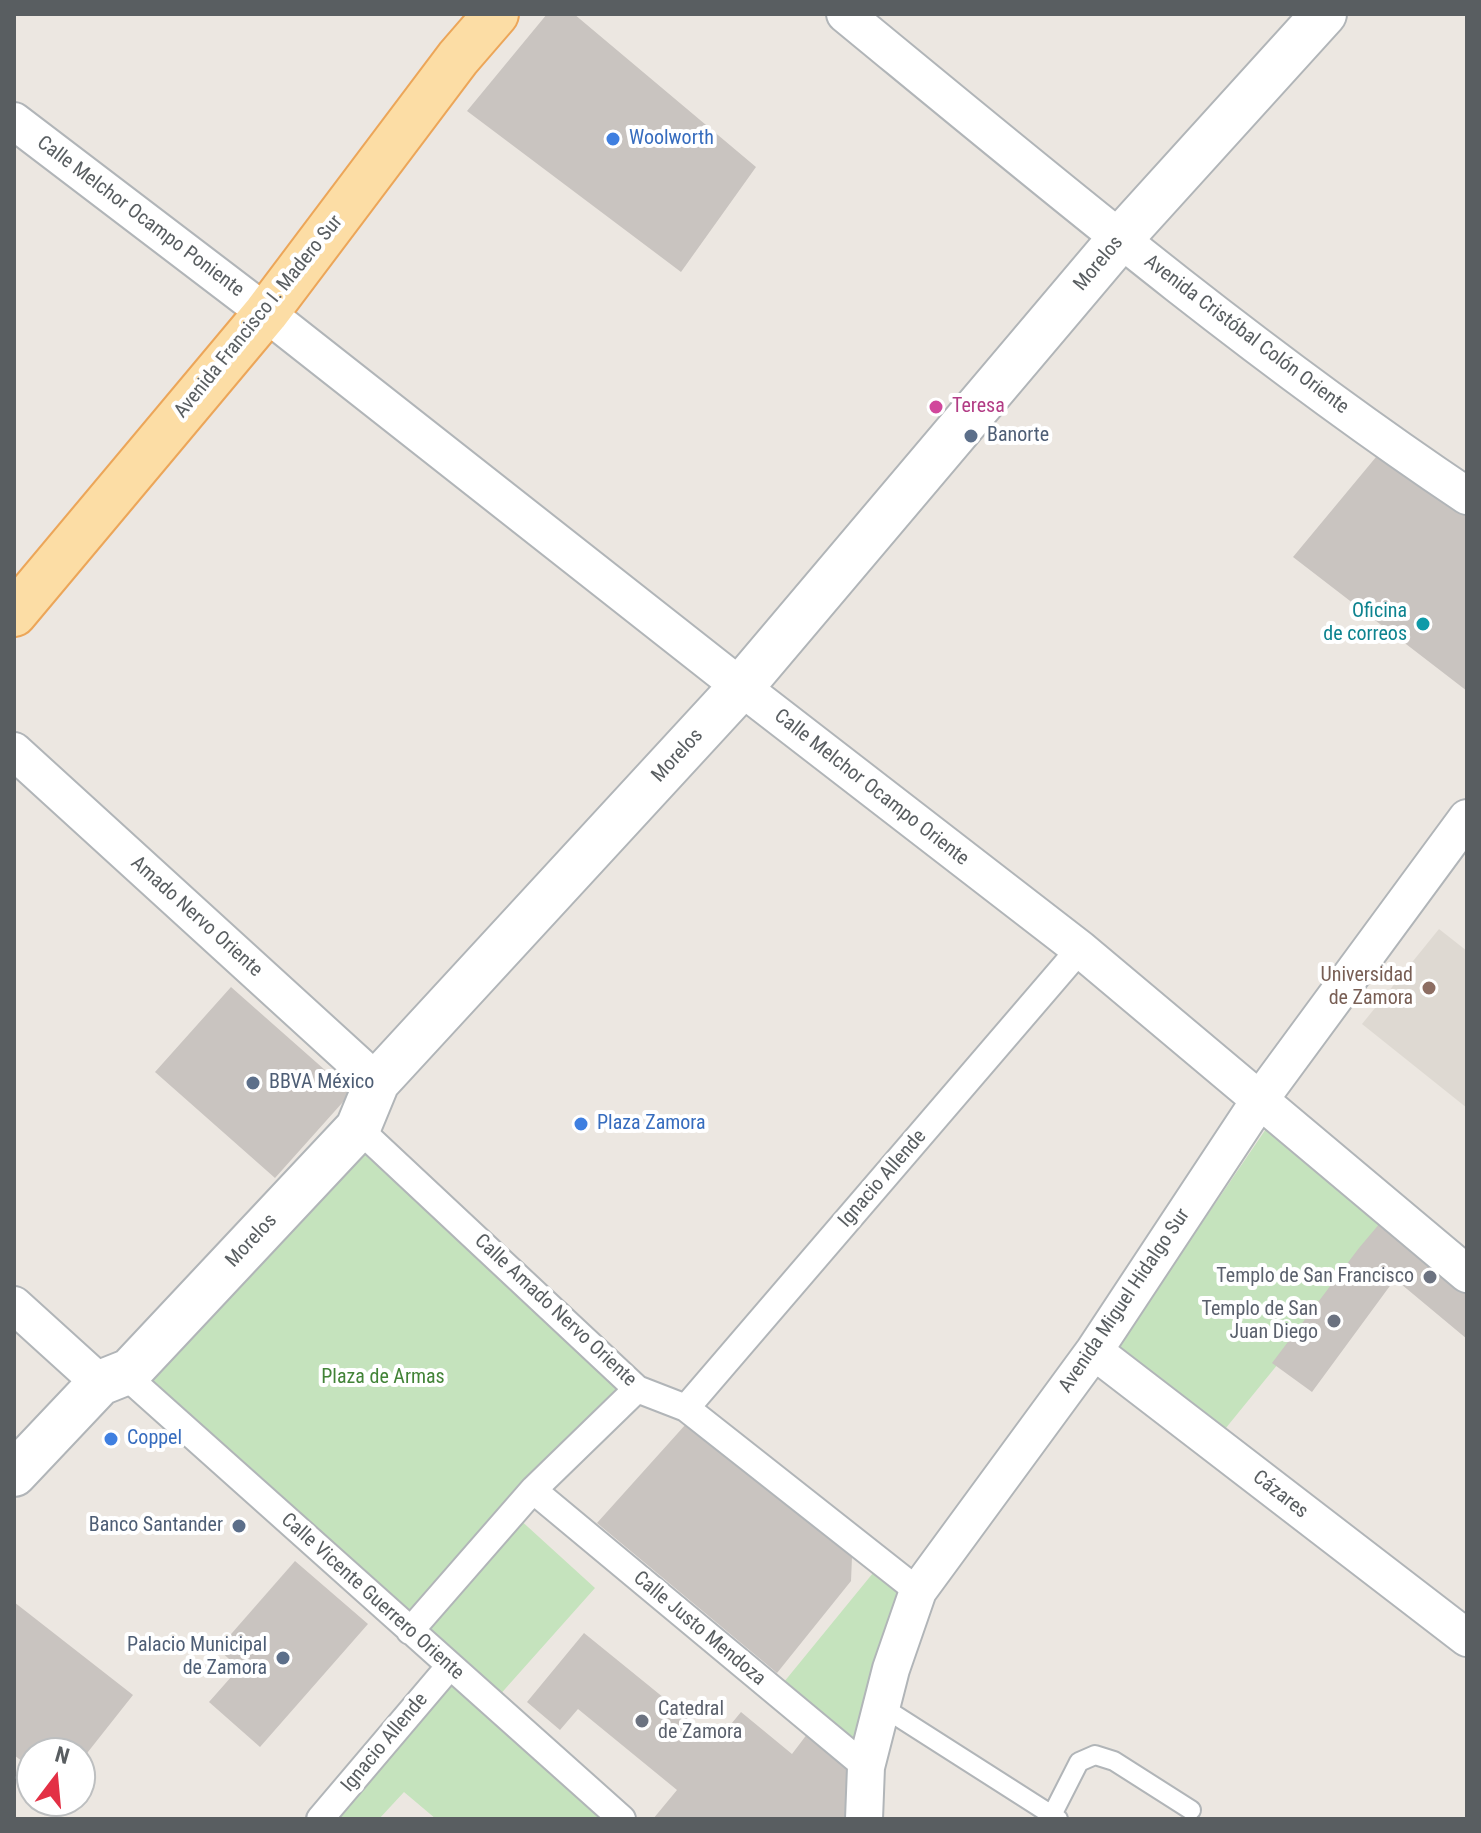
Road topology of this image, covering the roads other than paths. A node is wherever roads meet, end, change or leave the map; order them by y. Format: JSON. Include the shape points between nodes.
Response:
{"nodes":[{"id":1,"x":496,"y":14,"type":"edge"},
{"id":2,"x":845,"y":14,"type":"edge"},
{"id":3,"x":1324,"y":14,"type":"edge"},
{"id":4,"x":14,"y":121,"type":"edge"},
{"id":5,"x":1119,"y":240,"type":"junction"},
{"id":6,"x":266,"y":313,"type":"junction"},
{"id":7,"x":1467,"y":496,"type":"edge"},
{"id":8,"x":14,"y":614,"type":"edge"},
{"id":9,"x":741,"y":687,"type":"junction"},
{"id":10,"x":14,"y":751,"type":"edge"},
{"id":11,"x":1467,"y":818,"type":"edge"},
{"id":12,"x":1080,"y":949,"type":"junction"},
{"id":13,"x":377,"y":1082,"type":"junction"},
{"id":14,"x":1261,"y":1098,"type":"junction"},
{"id":15,"x":358,"y":1128,"type":"junction"},
{"id":16,"x":1467,"y":1274,"type":"edge"},
{"id":17,"x":14,"y":1305,"type":"edge"},
{"id":18,"x":1094,"y":1351,"type":"junction"},
{"id":19,"x":112,"y":1378,"type":"junction"},
{"id":20,"x":637,"y":1389,"type":"junction"},
{"id":21,"x":686,"y":1408,"type":"junction"},
{"id":22,"x":14,"y":1474,"type":"edge"},
{"id":23,"x":533,"y":1490,"type":"junction"},
{"id":24,"x":918,"y":1591,"type":"junction"},
{"id":25,"x":410,"y":1631,"type":"junction"},
{"id":26,"x":1467,"y":1638,"type":"edge"},
{"id":27,"x":449,"y":1667,"type":"junction"},
{"id":28,"x":881,"y":1706,"type":"junction"},
{"id":29,"x":866,"y":1767,"type":"junction"},
{"id":30,"x":1191,"y":1810,"type":"dead end"},
{"id":31,"x":615,"y":1817,"type":"edge"},
{"id":32,"x":1053,"y":1818,"type":"edge"},
{"id":33,"x":320,"y":1819,"type":"edge"},
{"id":34,"x":864,"y":1819,"type":"edge"}],
"edges":[{"from":1,"to":6,"type":"main road","name":"Avenida Francisco I. Madero Sur"},
{"from":2,"to":5,"type":"street","name":"Avenida Cristóbal Colón Oriente"},
{"from":3,"to":5,"type":"street","name":"Morelos"},
{"from":4,"to":6,"type":"street","name":"Calle Melchor Ocampo Poniente"},
{"from":5,"to":7,"type":"street","name":"Avenida Cristóbal Colón Oriente","via":[[1388,443]]},
{"from":5,"to":9,"type":"street","name":"Morelos"},
{"from":6,"to":8,"type":"main road","name":"Avenida Francisco I. Madero Sur"},
{"from":6,"to":9,"type":"street","name":"Calle Melchor Ocampo Oriente"},
{"from":9,"to":12,"type":"street","name":"Calle Melchor Ocampo Oriente"},
{"from":9,"to":13,"type":"street","name":"Morelos"},
{"from":10,"to":13,"type":"street","name":"Amado Nervo Oriente"},
{"from":11,"to":14,"type":"street","name":"Avenida Miguel Hidalgo Sur"},
{"from":12,"to":14,"type":"street","name":"Calle Melchor Ocampo Oriente"},
{"from":12,"to":21,"type":"street","name":"Ignacio Allende"},
{"from":13,"to":15,"type":"street","name":"Morelos"},
{"from":14,"to":16,"type":"street","name":"Calle Melchor Ocampo Oriente"},
{"from":14,"to":18,"type":"street","name":"Avenida Miguel Hidalgo Sur"},
{"from":15,"to":19,"type":"street","name":"Morelos","via":[[130,1371]]},
{"from":15,"to":20,"type":"street","name":"Calle Amado Nervo Oriente"},
{"from":17,"to":19,"type":"street","name":"Calle Vicente Guerrero Oriente"},
{"from":18,"to":24,"type":"street","name":"Avenida Miguel Hidalgo Sur"},
{"from":18,"to":26,"type":"street","name":"Cázares"},
{"from":19,"to":22,"type":"street","name":"Morelos"},
{"from":19,"to":25,"type":"street","name":"Calle Vicente Guerrero Oriente"},
{"from":20,"to":21,"type":"street","name":"Calle Amado Nervo Oriente"},
{"from":20,"to":23,"type":"street"},
{"from":21,"to":24,"type":"street","name":"Calle Amado Nervo Oriente"},
{"from":23,"to":25,"type":"street"},
{"from":23,"to":29,"type":"street","name":"Calle Justo Mendoza"},
{"from":24,"to":28,"type":"street","name":"Avenida Miguel Hidalgo Sur"},
{"from":25,"to":27,"type":"street","name":"Calle Vicente Guerrero Oriente"},
{"from":27,"to":31,"type":"street","name":"Calle Vicente Guerrero Oriente"},
{"from":27,"to":33,"type":"street","name":"Ignacio Allende"},
{"from":28,"to":29,"type":"street","name":"Avenida Miguel Hidalgo Sur"},
{"from":28,"to":32,"type":"lane"},
{"from":29,"to":34,"type":"street","name":"Avenida Miguel Hidalgo Sur"},
{"from":30,"to":32,"type":"lane","via":[[1114,1761],[1095,1755],[1079,1762]]}]}
